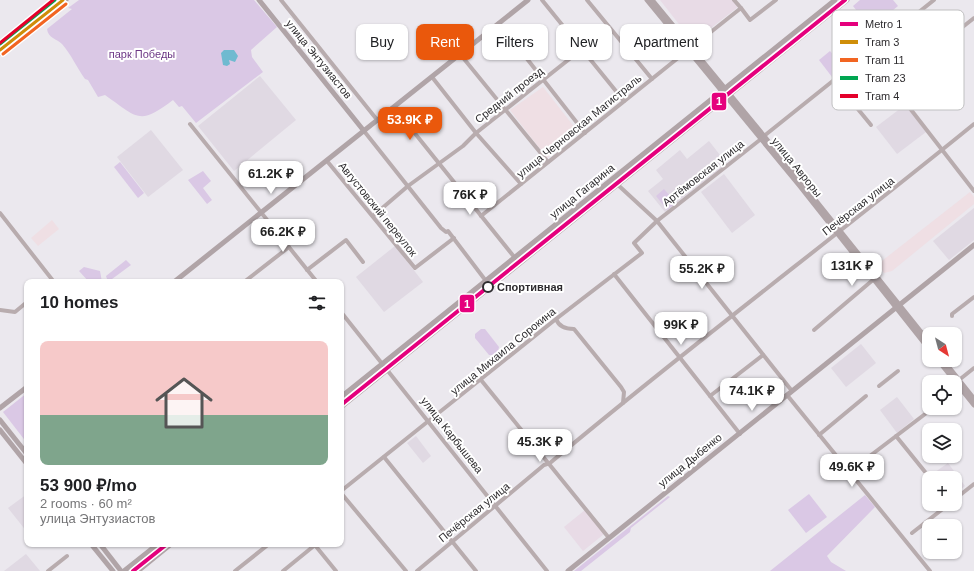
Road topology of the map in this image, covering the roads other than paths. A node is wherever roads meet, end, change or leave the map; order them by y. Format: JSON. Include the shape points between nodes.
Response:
{"nodes":[{"id":1,"x":58,"y":0,"type":"edge"},
{"id":2,"x":66,"y":0,"type":"edge"},
{"id":3,"x":259,"y":0,"type":"edge"},
{"id":4,"x":281,"y":0,"type":"edge"},
{"id":5,"x":528,"y":0,"type":"edge"},
{"id":6,"x":542,"y":0,"type":"edge"},
{"id":7,"x":587,"y":0,"type":"edge"},
{"id":8,"x":647,"y":0,"type":"edge"},
{"id":9,"x":652,"y":0,"type":"edge"},
{"id":10,"x":734,"y":0,"type":"edge"},
{"id":11,"x":776,"y":0,"type":"edge"},
{"id":12,"x":835,"y":0,"type":"edge"},
{"id":13,"x":847,"y":0,"type":"edge"},
{"id":14,"x":934,"y":0,"type":"edge"},
{"id":15,"x":741,"y":8,"type":"junction"},
{"id":16,"x":834,"y":10,"type":"edge"},
{"id":17,"x":922,"y":10,"type":"edge"},
{"id":18,"x":832,"y":12,"type":"edge"},
{"id":19,"x":974,"y":18,"type":"edge"},
{"id":20,"x":499,"y":23,"type":"junction"},
{"id":21,"x":562,"y":24,"type":"edge"},
{"id":22,"x":668,"y":24,"type":"edge"},
{"id":23,"x":671,"y":24,"type":"edge"},
{"id":24,"x":964,"y":26,"type":"edge"},
{"id":25,"x":712,"y":31,"type":"edge"},
{"id":26,"x":474,"y":43,"type":"edge"},
{"id":27,"x":0,"y":46,"type":"edge"},
{"id":28,"x":0,"y":53,"type":"edge"},
{"id":29,"x":453,"y":60,"type":"edge"},
{"id":30,"x":465,"y":60,"type":"edge"},
{"id":31,"x":569,"y":60,"type":"edge"},
{"id":32,"x":591,"y":60,"type":"edge"},
{"id":33,"x":677,"y":60,"type":"edge"},
{"id":34,"x":699,"y":60,"type":"edge"},
{"id":35,"x":432,"y":77,"type":"junction"},
{"id":36,"x":544,"y":80,"type":"junction"},
{"id":37,"x":652,"y":80,"type":"junction"},
{"id":38,"x":832,"y":82,"type":"edge"},
{"id":39,"x":724,"y":90,"type":"junction"},
{"id":40,"x":728,"y":95,"type":"junction"},
{"id":41,"x":624,"y":101,"type":"junction"},
{"id":42,"x":505,"y":109,"type":"junction"},
{"id":43,"x":859,"y":110,"type":"edge"},
{"id":44,"x":911,"y":110,"type":"edge"},
{"id":45,"x":389,"y":112,"type":"junction"},
{"id":46,"x":378,"y":121,"type":"junction"},
{"id":47,"x":190,"y":124,"type":"dead end"},
{"id":48,"x":974,"y":124,"type":"edge"},
{"id":49,"x":871,"y":125,"type":"dead end"},
{"id":50,"x":364,"y":131,"type":"junction"},
{"id":51,"x":476,"y":133,"type":"junction"},
{"id":52,"x":585,"y":133,"type":"junction"},
{"id":53,"x":765,"y":136,"type":"junction"},
{"id":54,"x":942,"y":150,"type":"junction"},
{"id":55,"x":327,"y":161,"type":"junction"},
{"id":56,"x":548,"y":162,"type":"junction"},
{"id":57,"x":439,"y":163,"type":"junction"},
{"id":58,"x":520,"y":184,"type":"junction"},
{"id":59,"x":618,"y":185,"type":"junction"},
{"id":60,"x":408,"y":186,"type":"junction"},
{"id":61,"x":974,"y":191,"type":"edge"},
{"id":62,"x":0,"y":213,"type":"edge"},
{"id":63,"x":262,"y":214,"type":"junction"},
{"id":64,"x":373,"y":216,"type":"junction"},
{"id":65,"x":481,"y":216,"type":"junction"},
{"id":66,"x":657,"y":221,"type":"junction"},
{"id":67,"x":839,"y":232,"type":"junction"},
{"id":68,"x":454,"y":238,"type":"junction"},
{"id":69,"x":974,"y":245,"type":"edge"},
{"id":70,"x":289,"y":247,"type":"junction"},
{"id":71,"x":515,"y":258,"type":"junction"},
{"id":72,"x":363,"y":262,"type":"dead end"},
{"id":73,"x":520,"y":264,"type":"junction"},
{"id":74,"x":307,"y":270,"type":"junction"},
{"id":75,"x":614,"y":274,"type":"junction"},
{"id":76,"x":52,"y":279,"type":"edge"},
{"id":77,"x":178,"y":279,"type":"edge"},
{"id":78,"x":248,"y":279,"type":"edge"},
{"id":79,"x":314,"y":279,"type":"edge"},
{"id":80,"x":874,"y":279,"type":"junction"},
{"id":81,"x":486,"y":281,"type":"junction"},
{"id":82,"x":974,"y":297,"type":"edge"},
{"id":83,"x":24,"y":304,"type":"edge"},
{"id":84,"x":898,"y":306,"type":"junction"},
{"id":85,"x":0,"y":310,"type":"edge"},
{"id":86,"x":344,"y":316,"type":"edge"},
{"id":87,"x":733,"y":316,"type":"junction"},
{"id":88,"x":952,"y":316,"type":"dead end"},
{"id":89,"x":556,"y":319,"type":"junction"},
{"id":90,"x":814,"y":330,"type":"dead end"},
{"id":91,"x":922,"y":334,"type":"edge"},
{"id":92,"x":922,"y":339,"type":"edge"},
{"id":93,"x":763,"y":355,"type":"junction"},
{"id":94,"x":679,"y":357,"type":"junction"},
{"id":95,"x":382,"y":364,"type":"junction"},
{"id":96,"x":949,"y":367,"type":"edge"},
{"id":97,"x":974,"y":368,"type":"edge"},
{"id":98,"x":387,"y":370,"type":"junction"},
{"id":99,"x":898,"y":371,"type":"dead end"},
{"id":100,"x":371,"y":373,"type":"junction"},
{"id":101,"x":955,"y":375,"type":"edge"},
{"id":102,"x":962,"y":378,"type":"edge"},
{"id":103,"x":375,"y":379,"type":"junction"},
{"id":104,"x":481,"y":380,"type":"junction"},
{"id":105,"x":962,"y":384,"type":"edge"},
{"id":106,"x":879,"y":386,"type":"dead end"},
{"id":107,"x":24,"y":389,"type":"edge"},
{"id":108,"x":792,"y":391,"type":"junction"},
{"id":109,"x":962,"y":394,"type":"edge"},
{"id":110,"x":344,"y":395,"type":"edge"},
{"id":111,"x":787,"y":395,"type":"junction"},
{"id":112,"x":710,"y":396,"type":"junction"},
{"id":113,"x":866,"y":396,"type":"dead end"},
{"id":114,"x":974,"y":399,"type":"edge"},
{"id":115,"x":623,"y":403,"type":"junction"},
{"id":116,"x":344,"y":405,"type":"edge"},
{"id":117,"x":974,"y":405,"type":"edge"},
{"id":118,"x":0,"y":408,"type":"edge"},
{"id":119,"x":924,"y":415,"type":"edge"},
{"id":120,"x":429,"y":421,"type":"junction"},
{"id":121,"x":1,"y":422,"type":"edge"},
{"id":122,"x":0,"y":430,"type":"edge"},
{"id":123,"x":740,"y":434,"type":"junction"},
{"id":124,"x":819,"y":435,"type":"junction"},
{"id":125,"x":896,"y":436,"type":"junction"},
{"id":126,"x":24,"y":451,"type":"edge"},
{"id":127,"x":24,"y":454,"type":"edge"},
{"id":128,"x":20,"y":456,"type":"junction"},
{"id":129,"x":384,"y":457,"type":"junction"},
{"id":130,"x":24,"y":461,"type":"edge"},
{"id":131,"x":550,"y":463,"type":"junction"},
{"id":132,"x":858,"y":465,"type":"dead end"},
{"id":133,"x":924,"y":471,"type":"edge"},
{"id":134,"x":974,"y":484,"type":"edge"},
{"id":135,"x":344,"y":490,"type":"edge"},
{"id":136,"x":962,"y":493,"type":"edge"},
{"id":137,"x":344,"y":496,"type":"edge"},
{"id":138,"x":496,"y":506,"type":"junction"},
{"id":139,"x":940,"y":511,"type":"edge"},
{"id":140,"x":912,"y":533,"type":"dead end"},
{"id":141,"x":609,"y":538,"type":"junction"},
{"id":142,"x":451,"y":542,"type":"junction"},
{"id":143,"x":93,"y":547,"type":"edge"},
{"id":144,"x":103,"y":547,"type":"edge"},
{"id":145,"x":154,"y":547,"type":"edge"},
{"id":146,"x":167,"y":547,"type":"edge"},
{"id":147,"x":265,"y":547,"type":"edge"},
{"id":148,"x":312,"y":547,"type":"edge"},
{"id":149,"x":316,"y":547,"type":"edge"},
{"id":150,"x":67,"y":556,"type":"dead end"},
{"id":151,"x":140,"y":559,"type":"junction"},
{"id":152,"x":145,"y":565,"type":"junction"},
{"id":153,"x":48,"y":571,"type":"edge"},
{"id":154,"x":113,"y":571,"type":"edge"},
{"id":155,"x":123,"y":571,"type":"edge"},
{"id":156,"x":138,"y":571,"type":"edge"},
{"id":157,"x":234,"y":571,"type":"edge"},
{"id":158,"x":283,"y":571,"type":"edge"},
{"id":159,"x":336,"y":571,"type":"edge"},
{"id":160,"x":406,"y":571,"type":"edge"},
{"id":161,"x":417,"y":571,"type":"edge"},
{"id":162,"x":476,"y":571,"type":"edge"},
{"id":163,"x":547,"y":571,"type":"edge"},
{"id":164,"x":568,"y":571,"type":"edge"},
{"id":165,"x":930,"y":571,"type":"edge"}],
"edges":[{"from":1,"to":27,"type":"main road"},
{"from":2,"to":28,"type":"main road"},
{"from":3,"to":50,"type":"main road","name":"улица Энтузиастов"},
{"from":4,"to":46,"type":"street","name":"улица Энтузиастов"},
{"from":5,"to":20,"type":"main road"},
{"from":6,"to":21,"type":"street"},
{"from":7,"to":37,"type":"street"},
{"from":8,"to":22,"type":"main road","name":"улица Авроры"},
{"from":9,"to":23,"type":"main road","name":"улица Авроры"},
{"from":10,"to":15,"type":"street"},
{"from":11,"to":15,"type":"street","via":[[750,20]]},
{"from":12,"to":39,"type":"main road","name":"улица Гагарина"},
{"from":13,"to":16,"type":"main road","name":"улица Гагарина"},
{"from":14,"to":17,"type":"street","name":"Артёмовская улица"},
{"from":15,"to":25,"type":"street","name":"улица Черновская Магистраль"},
{"from":18,"to":40,"type":"main road","name":"улица Гагарина"},
{"from":19,"to":24,"type":"street"},
{"from":20,"to":26,"type":"main road"},
{"from":20,"to":36,"type":"street"},
{"from":29,"to":35,"type":"main road"},
{"from":30,"to":42,"type":"street"},
{"from":31,"to":36,"type":"street","name":"Средний проезд"},
{"from":32,"to":41,"type":"street"},
{"from":33,"to":37,"type":"street","name":"улица Черновская Магистраль"},
{"from":34,"to":39,"type":"main road","name":"улица Авроры"},
{"from":35,"to":45,"type":"main road"},
{"from":35,"to":51,"type":"street"},
{"from":36,"to":42,"type":"street","name":"Средний проезд"},
{"from":36,"to":52,"type":"street"},
{"from":37,"to":41,"type":"street","name":"улица Черновская Магистраль"},
{"from":38,"to":53,"type":"street","name":"Артёмовская улица"},
{"from":39,"to":40,"type":"main road","name":"улица Авроры"},
{"from":39,"to":71,"type":"main road","name":"улица Гагарина"},
{"from":40,"to":53,"type":"main road","name":"улица Авроры"},
{"from":40,"to":59,"type":"main road","name":"улица Гагарина"},
{"from":41,"to":52,"type":"street","name":"улица Черновская Магистраль"},
{"from":42,"to":51,"type":"street","name":"Средний проезд"},
{"from":42,"to":56,"type":"street"},
{"from":43,"to":49,"type":"street"},
{"from":44,"to":54,"type":"street"},
{"from":45,"to":46,"type":"main road"},
{"from":45,"to":57,"type":"street","via":[[408,127]]},
{"from":46,"to":50,"type":"main road"},
{"from":47,"to":63,"type":"street"},
{"from":48,"to":54,"type":"street","name":"Печёрская улица"},
{"from":50,"to":55,"type":"main road"},
{"from":50,"to":60,"type":"street"},
{"from":51,"to":57,"type":"street","name":"Средний проезд"},
{"from":51,"to":58,"type":"street"},
{"from":52,"to":56,"type":"street","name":"улица Черновская Магистраль"},
{"from":53,"to":66,"type":"street","name":"Артёмовская улица"},
{"from":53,"to":67,"type":"main road","name":"улица Авроры"},
{"from":54,"to":61,"type":"street"},
{"from":54,"to":67,"type":"street","name":"Печёрская улица"},
{"from":55,"to":63,"type":"main road"},
{"from":55,"to":64,"type":"street","name":"Августовский переулок"},
{"from":56,"to":58,"type":"street","name":"улица Черновская Магистраль"},
{"from":57,"to":60,"type":"street","name":"Средний проезд"},
{"from":57,"to":65,"type":"street"},
{"from":58,"to":65,"type":"street","name":"улица Черновская Магистраль"},
{"from":59,"to":66,"type":"street"},
{"from":59,"to":73,"type":"main road","name":"улица Гагарина"},
{"from":60,"to":64,"type":"street","name":"Средний проезд"},
{"from":60,"to":68,"type":"street","via":[[441,228]]},
{"from":62,"to":76,"type":"street"},
{"from":63,"to":70,"type":"street"},
{"from":63,"to":77,"type":"main road"},
{"from":64,"to":68,"type":"street","name":"Августовский переулок","via":[[415,268]]},
{"from":65,"to":71,"type":"street"},
{"from":66,"to":75,"type":"street","name":"улица Михаила Сорокина","via":[[634,242],[642,253]]},
{"from":66,"to":87,"type":"street"},
{"from":67,"to":80,"type":"main road","name":"улица Авроры"},
{"from":67,"to":84,"type":"main road","name":"улица Авроры"},
{"from":67,"to":87,"type":"street","name":"Печёрская улица"},
{"from":68,"to":81,"type":"street"},
{"from":69,"to":84,"type":"main road","name":"улица Дыбенко"},
{"from":70,"to":74,"type":"street"},
{"from":70,"to":78,"type":"street"},
{"from":71,"to":73,"type":"main road"},
{"from":71,"to":81,"type":"main road","name":"улица Гагарина"},
{"from":72,"to":74,"type":"street","via":[[346,240]]},
{"from":73,"to":98,"type":"main road","name":"улица Гагарина"},
{"from":74,"to":79,"type":"street"},
{"from":75,"to":89,"type":"street","name":"улица Михаила Сорокина"},
{"from":75,"to":94,"type":"street"},
{"from":80,"to":84,"type":"main road","name":"улица Авроры"},
{"from":80,"to":90,"type":"street"},
{"from":81,"to":95,"type":"main road","name":"улица Гагарина"},
{"from":82,"to":88,"type":"street"},
{"from":83,"to":85,"type":"street","via":[[14,312]]},
{"from":84,"to":91,"type":"main road","name":"улица Авроры"},
{"from":84,"to":92,"type":"main road","name":"улица Авроры"},
{"from":84,"to":108,"type":"main road","name":"улица Дыбенко"},
{"from":86,"to":95,"type":"street","name":"улица Карбышева"},
{"from":87,"to":93,"type":"street"},
{"from":87,"to":94,"type":"street","name":"Печёрская улица"},
{"from":89,"to":104,"type":"street","name":"улица Михаила Сорокина"},
{"from":89,"to":115,"type":"street","via":[[561,326],[574,329],[621,387],[624,392]]},
{"from":93,"to":108,"type":"street"},
{"from":93,"to":112,"type":"street"},
{"from":94,"to":112,"type":"street"},
{"from":94,"to":115,"type":"street","name":"Печёрская улица"},
{"from":95,"to":98,"type":"street","name":"улица Карбышева"},
{"from":95,"to":100,"type":"main road","name":"улица Гагарина"},
{"from":96,"to":101,"type":"main road"},
{"from":97,"to":102,"type":"street"},
{"from":98,"to":103,"type":"main road","name":"улица Гагарина"},
{"from":98,"to":120,"type":"street","name":"улица Карбышева"},
{"from":99,"to":106,"type":"street"},
{"from":100,"to":103,"type":"main road"},
{"from":100,"to":110,"type":"main road","name":"улица Гагарина"},
{"from":103,"to":116,"type":"main road","name":"улица Гагарина"},
{"from":104,"to":120,"type":"street","name":"улица Михаила Сорокина"},
{"from":104,"to":131,"type":"street"},
{"from":105,"to":114,"type":"main road"},
{"from":107,"to":118,"type":"main road"},
{"from":108,"to":111,"type":"main road","name":"улица Дыбенко"},
{"from":109,"to":117,"type":"main road"},
{"from":111,"to":123,"type":"main road","name":"улица Дыбенко"},
{"from":111,"to":124,"type":"street"},
{"from":112,"to":123,"type":"street"},
{"from":113,"to":124,"type":"street"},
{"from":115,"to":131,"type":"street","name":"Печёрская улица"},
{"from":119,"to":125,"type":"street"},
{"from":120,"to":129,"type":"street","name":"улица Михаила Сорокина"},
{"from":120,"to":138,"type":"street","name":"улица Карбышева"},
{"from":121,"to":126,"type":"main road"},
{"from":122,"to":128,"type":"main road"},
{"from":123,"to":141,"type":"main road","name":"улица Дыбенко"},
{"from":124,"to":165,"type":"street"},
{"from":125,"to":132,"type":"street"},
{"from":125,"to":133,"type":"street"},
{"from":127,"to":128,"type":"main road"},
{"from":128,"to":130,"type":"main road"},
{"from":129,"to":135,"type":"street","name":"улица Михаила Сорокина"},
{"from":129,"to":142,"type":"street"},
{"from":131,"to":138,"type":"street","name":"Печёрская улица","via":[[544,465]]},
{"from":131,"to":141,"type":"street"},
{"from":134,"to":136,"type":"street"},
{"from":137,"to":160,"type":"street"},
{"from":138,"to":142,"type":"street","name":"Печёрская улица"},
{"from":138,"to":163,"type":"street","name":"улица Карбышева"},
{"from":139,"to":140,"type":"street"},
{"from":141,"to":164,"type":"main road","name":"улица Дыбенко"},
{"from":142,"to":161,"type":"street","name":"Печёрская улица"},
{"from":142,"to":162,"type":"street"},
{"from":143,"to":154,"type":"main road"},
{"from":144,"to":155,"type":"main road"},
{"from":145,"to":151,"type":"main road"},
{"from":146,"to":152,"type":"main road"},
{"from":147,"to":157,"type":"street"},
{"from":148,"to":158,"type":"street"},
{"from":149,"to":159,"type":"street"},
{"from":150,"to":153,"type":"street"},
{"from":151,"to":152,"type":"main road"},
{"from":151,"to":155,"type":"main road"},
{"from":152,"to":156,"type":"main road"}]}
